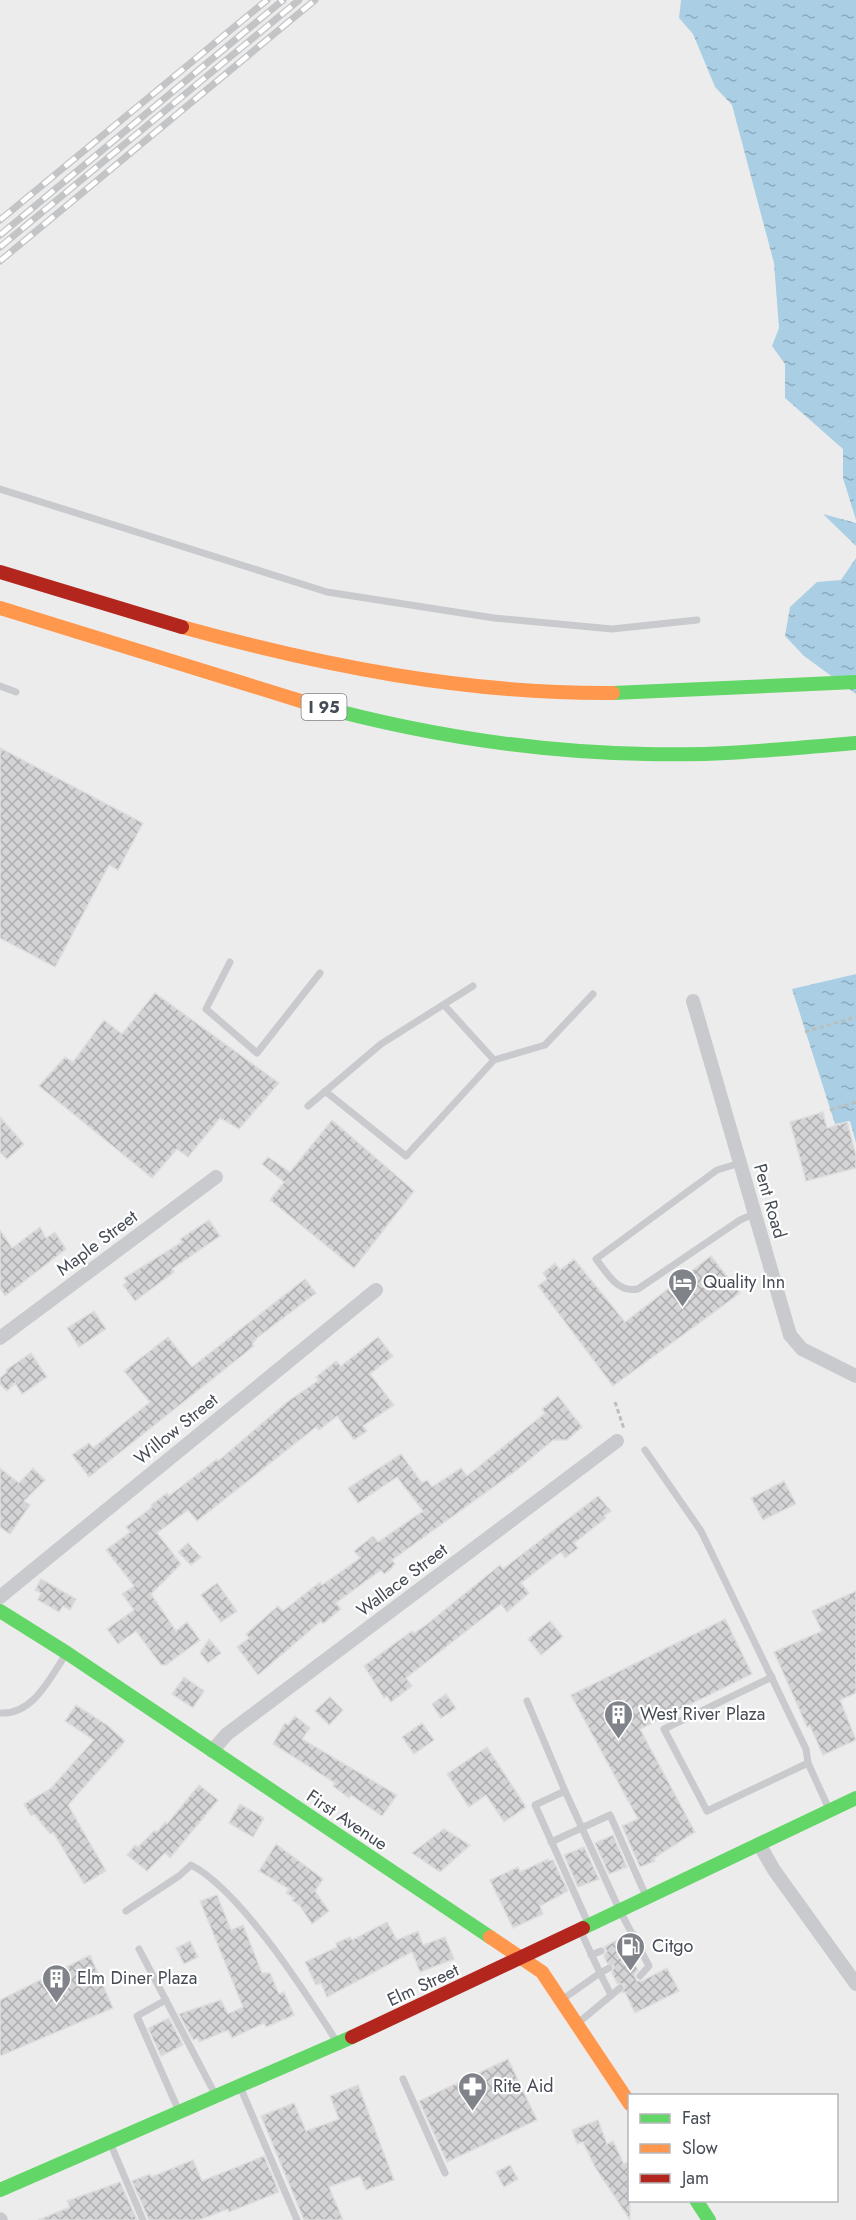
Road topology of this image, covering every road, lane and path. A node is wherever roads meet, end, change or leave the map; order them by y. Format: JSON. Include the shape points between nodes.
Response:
{"nodes":[{"id":1,"x":0,"y":489,"type":"edge"},
{"id":2,"x":0,"y":572,"type":"edge"},
{"id":3,"x":0,"y":608,"type":"edge"},
{"id":4,"x":697,"y":620,"type":"dead end"},
{"id":5,"x":856,"y":682,"type":"edge"},
{"id":6,"x":0,"y":686,"type":"edge"},
{"id":7,"x":16,"y":692,"type":"dead end"},
{"id":8,"x":856,"y":743,"type":"edge"},
{"id":9,"x":230,"y":962,"type":"dead end"},
{"id":10,"x":320,"y":973,"type":"dead end"},
{"id":11,"x":473,"y":986,"type":"dead end"},
{"id":12,"x":593,"y":994,"type":"dead end"},
{"id":13,"x":693,"y":1001,"type":"dead end"},
{"id":14,"x":444,"y":1005,"type":"junction"},
{"id":15,"x":856,"y":1017,"type":"edge"},
{"id":16,"x":805,"y":1032,"type":"dead end"},
{"id":17,"x":494,"y":1060,"type":"junction"},
{"id":18,"x":325,"y":1091,"type":"junction"},
{"id":19,"x":856,"y":1102,"type":"edge"},
{"id":20,"x":308,"y":1106,"type":"dead end"},
{"id":21,"x":830,"y":1110,"type":"dead end"},
{"id":22,"x":740,"y":1162,"type":"junction"},
{"id":23,"x":216,"y":1177,"type":"dead end"},
{"id":24,"x":756,"y":1213,"type":"junction"},
{"id":25,"x":376,"y":1290,"type":"dead end"},
{"id":26,"x":0,"y":1338,"type":"edge"},
{"id":27,"x":856,"y":1376,"type":"edge"},
{"id":28,"x":617,"y":1442,"type":"dead end"},
{"id":29,"x":645,"y":1450,"type":"dead end"},
{"id":30,"x":0,"y":1597,"type":"edge"},
{"id":31,"x":0,"y":1611,"type":"edge"},
{"id":32,"x":67,"y":1653,"type":"junction"},
{"id":33,"x":772,"y":1677,"type":"junction"},
{"id":34,"x":527,"y":1701,"type":"dead end"},
{"id":35,"x":0,"y":1713,"type":"edge"},
{"id":36,"x":212,"y":1751,"type":"junction"},
{"id":37,"x":808,"y":1763,"type":"junction"},
{"id":38,"x":565,"y":1791,"type":"junction"},
{"id":39,"x":856,"y":1798,"type":"edge"},
{"id":40,"x":830,"y":1811,"type":"junction"},
{"id":41,"x":582,"y":1828,"type":"junction"},
{"id":42,"x":551,"y":1842,"type":"junction"},
{"id":43,"x":759,"y":1844,"type":"junction"},
{"id":44,"x":647,"y":1898,"type":"junction"},
{"id":45,"x":126,"y":1911,"type":"dead end"},
{"id":46,"x":620,"y":1911,"type":"junction"},
{"id":47,"x":585,"y":1928,"type":"junction"},
{"id":48,"x":634,"y":1935,"type":"junction"},
{"id":49,"x":623,"y":1940,"type":"dead end"},
{"id":50,"x":139,"y":1949,"type":"dead end"},
{"id":51,"x":642,"y":1950,"type":"junction"},
{"id":52,"x":601,"y":1951,"type":"dead end"},
{"id":53,"x":591,"y":1955,"type":"junction"},
{"id":54,"x":631,"y":1956,"type":"dead end"},
{"id":55,"x":524,"y":1958,"type":"junction"},
{"id":56,"x":609,"y":1968,"type":"dead end"},
{"id":57,"x":600,"y":1973,"type":"junction"},
{"id":58,"x":640,"y":1976,"type":"dead end"},
{"id":59,"x":856,"y":1984,"type":"edge"},
{"id":60,"x":620,"y":1988,"type":"dead end"},
{"id":61,"x":610,"y":1995,"type":"junction"},
{"id":62,"x":166,"y":2000,"type":"junction"},
{"id":63,"x":561,"y":2001,"type":"junction"},
{"id":64,"x":576,"y":2024,"type":"junction"},
{"id":65,"x":339,"y":2044,"type":"junction"},
{"id":66,"x":403,"y":2079,"type":"dead end"},
{"id":67,"x":240,"y":2086,"type":"junction"},
{"id":68,"x":217,"y":2096,"type":"junction"},
{"id":69,"x":628,"y":2101,"type":"edge"},
{"id":70,"x":180,"y":2112,"type":"junction"},
{"id":71,"x":109,"y":2143,"type":"junction"},
{"id":72,"x":445,"y":2173,"type":"dead end"},
{"id":73,"x":0,"y":2190,"type":"edge"},
{"id":74,"x":697,"y":2202,"type":"edge"},
{"id":75,"x":143,"y":2220,"type":"edge"},
{"id":76,"x":297,"y":2220,"type":"edge"},
{"id":77,"x":709,"y":2220,"type":"edge"}],
"edges":[{"from":1,"to":4,"type":"lane","via":[[327,592],[494,618],[612,629]]},
{"from":2,"to":5,"type":"main road","number":"I 95","via":[[220,639],[339,668],[463,686],[652,693]]},
{"from":3,"to":8,"type":"main road","number":"I 95","via":[[268,692],[388,722],[510,742],[617,753]]},
{"from":6,"to":7,"type":"lane"},
{"from":9,"to":10,"type":"lane","via":[[206,1009],[257,1053]]},
{"from":11,"to":14,"type":"lane"},
{"from":12,"to":17,"type":"lane","via":[[545,1045]]},
{"from":13,"to":22,"type":"street","name":"Pent Road"},
{"from":14,"to":17,"type":"lane"},
{"from":14,"to":18,"type":"lane","via":[[381,1044]]},
{"from":15,"to":16,"type":"path"},
{"from":17,"to":18,"type":"lane","via":[[406,1155]]},
{"from":18,"to":20,"type":"lane"},
{"from":19,"to":21,"type":"path"},
{"from":22,"to":24,"type":"street","name":"Pent Road"},
{"from":22,"to":24,"type":"lane","via":[[717,1170],[596,1259],[620,1287],[638,1289]]},
{"from":23,"to":26,"type":"street","name":"Maple Street"},
{"from":24,"to":27,"type":"street","name":"Pent Road","via":[[790,1335],[802,1349]]},
{"from":25,"to":30,"type":"street","name":"Willow Street"},
{"from":28,"to":36,"type":"street","name":"Wallace Street","via":[[227,1734]]},
{"from":29,"to":33,"type":"lane","via":[[701,1531]]},
{"from":31,"to":32,"type":"main road","name":"First Avenue"},
{"from":32,"to":35,"type":"lane","via":[[30,1703],[18,1711]]},
{"from":32,"to":36,"type":"main road","name":"First Avenue"},
{"from":33,"to":37,"type":"lane","via":[[806,1749]]},
{"from":33,"to":37,"type":"lane","via":[[664,1729],[707,1811]]},
{"from":34,"to":38,"type":"lane"},
{"from":36,"to":55,"type":"main road","name":"First Avenue"},
{"from":37,"to":40,"type":"lane"},
{"from":38,"to":41,"type":"lane"},
{"from":38,"to":42,"type":"lane","via":[[535,1805]]},
{"from":39,"to":40,"type":"main road","name":"Elm Street"},
{"from":40,"to":43,"type":"main road","name":"Elm Street"},
{"from":41,"to":42,"type":"lane"},
{"from":41,"to":44,"type":"lane","via":[[610,1815]]},
{"from":41,"to":46,"type":"lane"},
{"from":42,"to":47,"type":"lane"},
{"from":43,"to":44,"type":"main road","name":"Elm Street"},
{"from":43,"to":59,"type":"street"},
{"from":44,"to":46,"type":"main road","name":"Elm Street"},
{"from":45,"to":65,"type":"lane","via":[[191,1864],[206,1872],[231,1895]]},
{"from":46,"to":47,"type":"main road","name":"Elm Street"},
{"from":46,"to":48,"type":"lane"},
{"from":47,"to":53,"type":"lane"},
{"from":47,"to":55,"type":"main road","name":"Elm Street"},
{"from":48,"to":49,"type":"lane"},
{"from":48,"to":51,"type":"lane"},
{"from":50,"to":62,"type":"lane"},
{"from":51,"to":54,"type":"lane"},
{"from":51,"to":58,"type":"lane","via":[[649,1966]]},
{"from":52,"to":53,"type":"lane"},
{"from":53,"to":57,"type":"lane"},
{"from":55,"to":63,"type":"main road","name":"First Avenue","via":[[542,1972]]},
{"from":55,"to":65,"type":"main road","name":"Elm Street"},
{"from":56,"to":57,"type":"lane"},
{"from":57,"to":61,"type":"lane"},
{"from":57,"to":63,"type":"lane"},
{"from":60,"to":61,"type":"lane"},
{"from":61,"to":64,"type":"lane"},
{"from":62,"to":68,"type":"lane"},
{"from":62,"to":70,"type":"lane","via":[[136,2016]]},
{"from":63,"to":64,"type":"main road","name":"First Avenue"},
{"from":64,"to":69,"type":"main road","name":"First Avenue"},
{"from":65,"to":67,"type":"main road","name":"Elm Street"},
{"from":66,"to":72,"type":"lane"},
{"from":67,"to":68,"type":"main road","name":"Elm Street"},
{"from":67,"to":76,"type":"lane"},
{"from":68,"to":70,"type":"main road","name":"Elm Street"},
{"from":70,"to":71,"type":"main road","name":"Elm Street"},
{"from":71,"to":73,"type":"main road","name":"Elm Street"},
{"from":71,"to":75,"type":"lane"},
{"from":74,"to":77,"type":"main road"}]}
